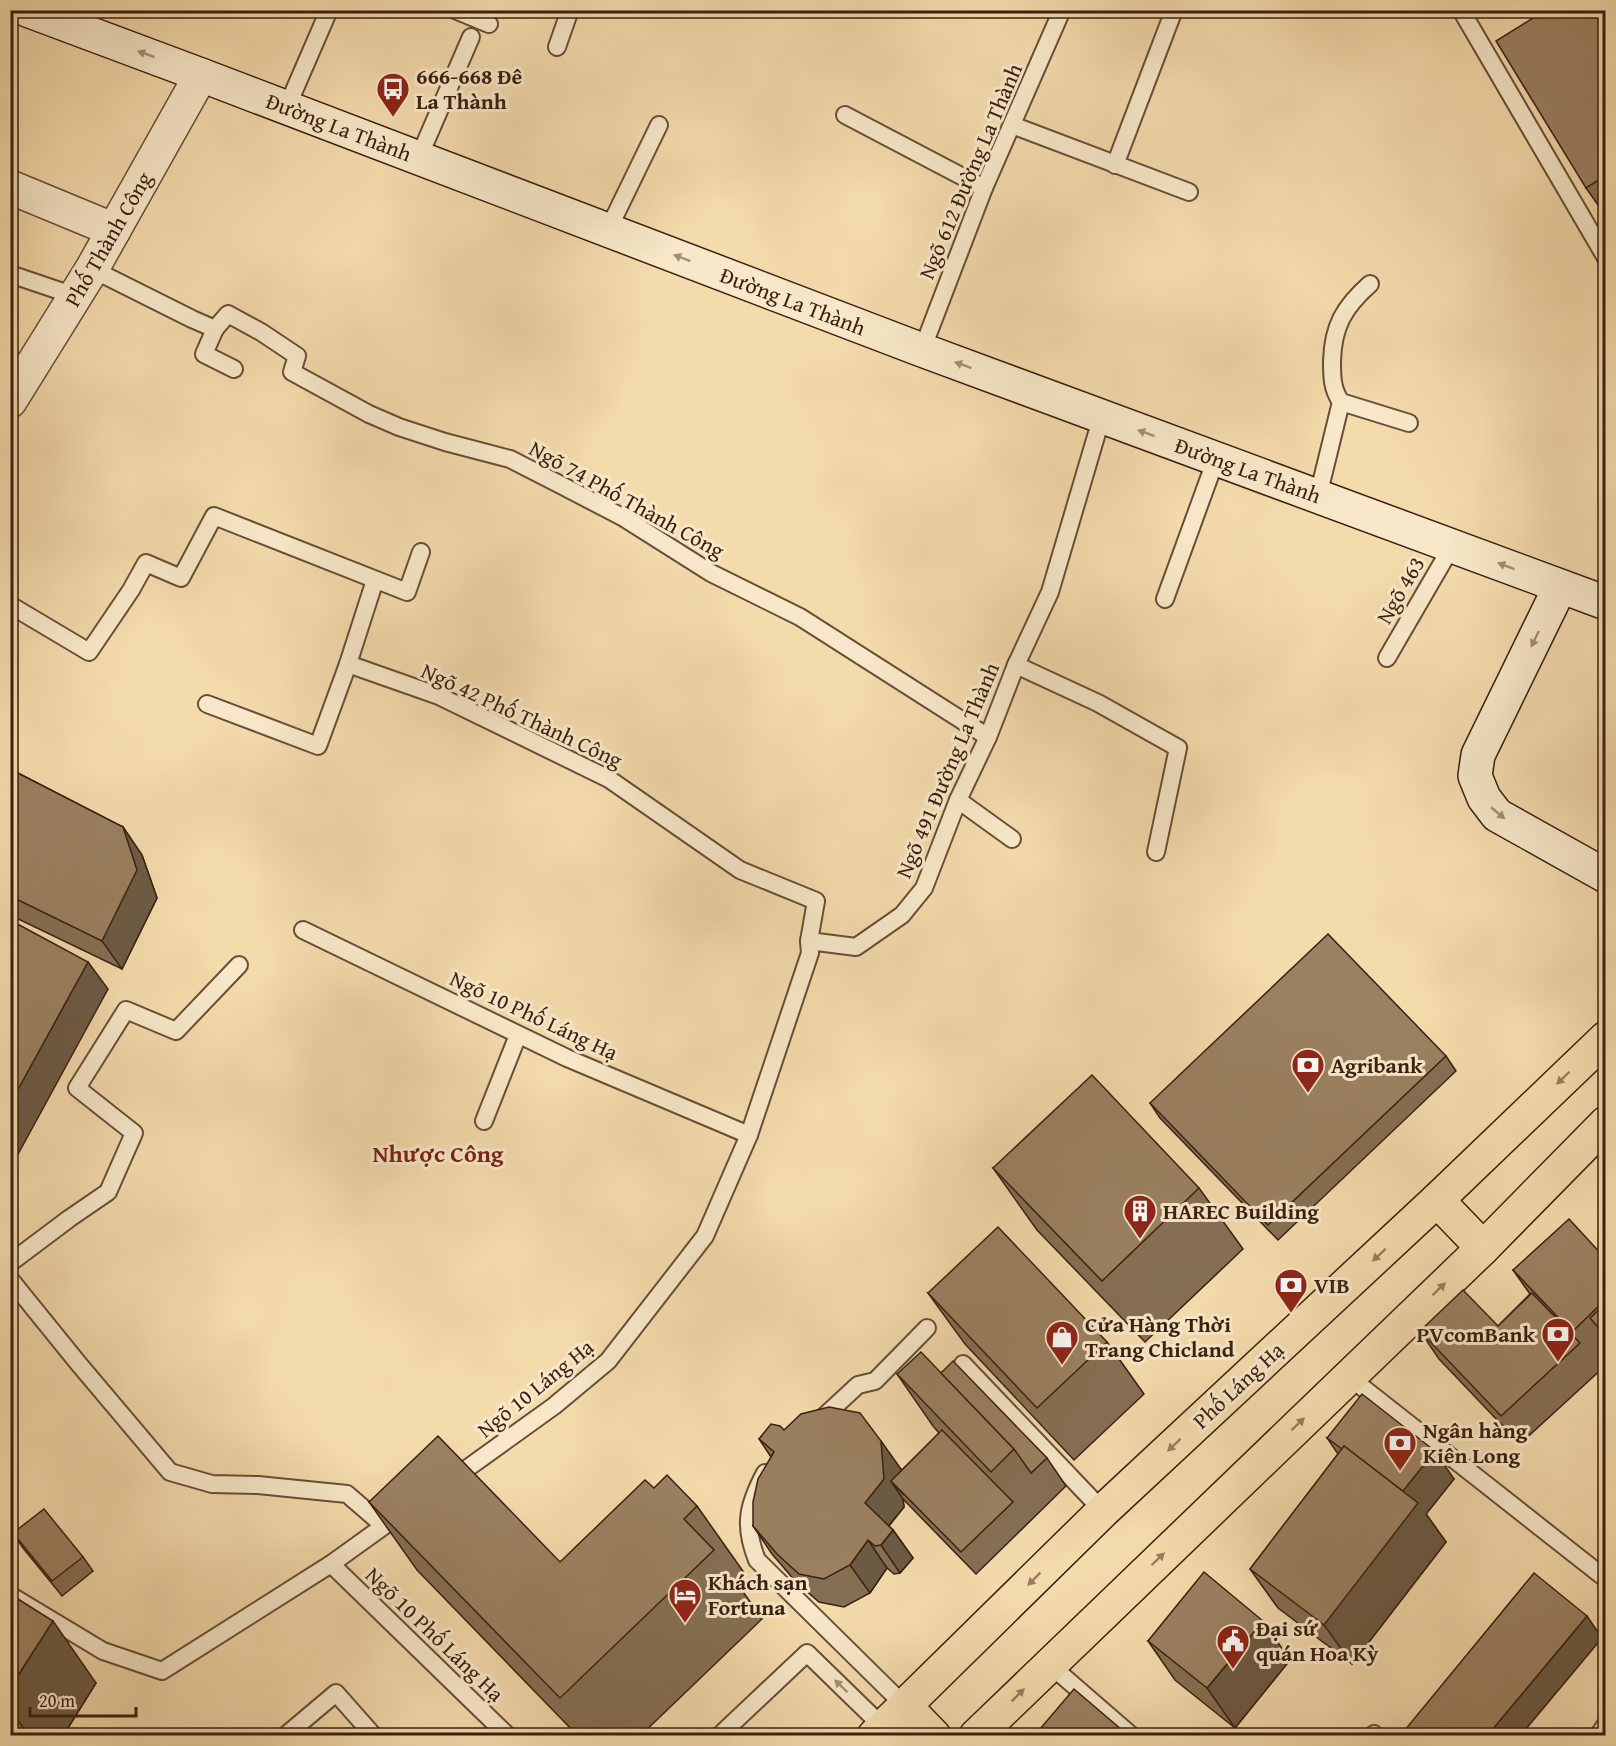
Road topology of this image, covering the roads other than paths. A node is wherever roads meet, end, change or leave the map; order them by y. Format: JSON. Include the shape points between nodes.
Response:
{"nodes":[{"id":1,"x":27,"y":10,"type":"edge"},
{"id":2,"x":329,"y":10,"type":"edge"},
{"id":3,"x":454,"y":10,"type":"edge"},
{"id":4,"x":570,"y":10,"type":"edge"},
{"id":5,"x":1062,"y":10,"type":"edge"},
{"id":6,"x":1174,"y":10,"type":"edge"},
{"id":7,"x":1461,"y":10,"type":"edge"},
{"id":8,"x":489,"y":24,"type":"dead end"},
{"id":9,"x":471,"y":37,"type":"dead end"},
{"id":10,"x":556,"y":47,"type":"dead end"},
{"id":11,"x":201,"y":75,"type":"junction"},
{"id":12,"x":287,"y":107,"type":"junction"},
{"id":13,"x":844,"y":115,"type":"dead end"},
{"id":14,"x":1012,"y":125,"type":"junction"},
{"id":15,"x":659,"y":126,"type":"dead end"},
{"id":16,"x":419,"y":158,"type":"junction"},
{"id":17,"x":1115,"y":165,"type":"junction"},
{"id":18,"x":10,"y":188,"type":"edge"},
{"id":19,"x":984,"y":188,"type":"junction"},
{"id":20,"x":1189,"y":192,"type":"dead end"},
{"id":21,"x":114,"y":230,"type":"junction"},
{"id":22,"x":608,"y":230,"type":"junction"},
{"id":23,"x":1605,"y":258,"type":"edge"},
{"id":24,"x":10,"y":274,"type":"edge"},
{"id":25,"x":84,"y":282,"type":"junction"},
{"id":26,"x":1370,"y":284,"type":"dead end"},
{"id":27,"x":215,"y":329,"type":"junction"},
{"id":28,"x":922,"y":350,"type":"junction"},
{"id":29,"x":234,"y":369,"type":"dead end"},
{"id":30,"x":10,"y":401,"type":"edge"},
{"id":31,"x":1341,"y":402,"type":"junction"},
{"id":32,"x":1102,"y":416,"type":"junction"},
{"id":33,"x":1409,"y":423,"type":"dead end"},
{"id":34,"x":1216,"y":459,"type":"junction"},
{"id":35,"x":1318,"y":496,"type":"junction"},
{"id":36,"x":1452,"y":546,"type":"junction"},
{"id":37,"x":421,"y":552,"type":"dead end"},
{"id":38,"x":375,"y":580,"type":"junction"},
{"id":39,"x":1560,"y":587,"type":"junction"},
{"id":40,"x":1165,"y":599,"type":"dead end"},
{"id":41,"x":1605,"y":603,"type":"edge"},
{"id":42,"x":10,"y":605,"type":"edge"},
{"id":43,"x":1387,"y":658,"type":"dead end"},
{"id":44,"x":348,"y":664,"type":"junction"},
{"id":45,"x":1016,"y":665,"type":"junction"},
{"id":46,"x":207,"y":704,"type":"dead end"},
{"id":47,"x":987,"y":737,"type":"junction"},
{"id":48,"x":958,"y":800,"type":"junction"},
{"id":49,"x":1012,"y":839,"type":"dead end"},
{"id":50,"x":1156,"y":852,"type":"dead end"},
{"id":51,"x":1605,"y":876,"type":"edge"},
{"id":52,"x":303,"y":930,"type":"dead end"},
{"id":53,"x":809,"y":940,"type":"junction"},
{"id":54,"x":239,"y":965,"type":"dead end"},
{"id":55,"x":518,"y":1035,"type":"junction"},
{"id":56,"x":1605,"y":1038,"type":"edge"},
{"id":57,"x":484,"y":1121,"type":"dead end"},
{"id":58,"x":1605,"y":1123,"type":"edge"},
{"id":59,"x":748,"y":1135,"type":"junction"},
{"id":60,"x":1437,"y":1200,"type":"junction"},
{"id":61,"x":1483,"y":1248,"type":"junction"},
{"id":62,"x":10,"y":1263,"type":"edge"},
{"id":63,"x":10,"y":1279,"type":"edge"},
{"id":64,"x":927,"y":1328,"type":"dead end"},
{"id":65,"x":963,"y":1364,"type":"edge"},
{"id":66,"x":1348,"y":1376,"type":"junction"},
{"id":67,"x":807,"y":1433,"type":"edge"},
{"id":68,"x":774,"y":1464,"type":"edge"},
{"id":69,"x":440,"y":1488,"type":"edge"},
{"id":70,"x":411,"y":1506,"type":"edge"},
{"id":71,"x":1103,"y":1510,"type":"junction"},
{"id":72,"x":383,"y":1525,"type":"junction"},
{"id":73,"x":331,"y":1564,"type":"junction"},
{"id":74,"x":1605,"y":1579,"type":"edge"},
{"id":75,"x":10,"y":1595,"type":"edge"},
{"id":76,"x":1049,"y":1664,"type":"junction"},
{"id":77,"x":888,"y":1723,"type":"edge"},
{"id":78,"x":1605,"y":1724,"type":"edge"},
{"id":79,"x":496,"y":1732,"type":"edge"},
{"id":80,"x":285,"y":1736,"type":"edge"},
{"id":81,"x":374,"y":1736,"type":"edge"},
{"id":82,"x":719,"y":1736,"type":"edge"},
{"id":83,"x":934,"y":1736,"type":"edge"},
{"id":84,"x":976,"y":1736,"type":"edge"},
{"id":85,"x":1132,"y":1736,"type":"edge"},
{"id":86,"x":1598,"y":1736,"type":"edge"}],
"edges":[{"from":11,"to":1,"type":"main road","name":"Đường La Thành","one_way":true},
{"from":2,"to":12,"type":"lane"},
{"from":3,"to":8,"type":"lane"},
{"from":4,"to":10,"type":"lane"},
{"from":5,"to":14,"type":"lane","name":"Ngõ 612 Đường La Thành"},
{"from":6,"to":17,"type":"lane"},
{"from":7,"to":23,"type":"lane","via":[[1495,58]]},
{"from":9,"to":16,"type":"lane"},
{"from":11,"to":12,"type":"main road","name":"Đường La Thành"},
{"from":11,"to":21,"type":"main road","name":"Phố Thành Công"},
{"from":12,"to":16,"type":"main road","name":"Đường La Thành"},
{"from":13,"to":19,"type":"lane"},
{"from":14,"to":17,"type":"lane"},
{"from":14,"to":19,"type":"lane","name":"Ngõ 612 Đường La Thành"},
{"from":15,"to":22,"type":"lane"},
{"from":16,"to":22,"type":"main road","name":"Đường La Thành"},
{"from":17,"to":20,"type":"lane"},
{"from":18,"to":21,"type":"main road"},
{"from":19,"to":28,"type":"lane","name":"Ngõ 612 Đường La Thành"},
{"from":21,"to":25,"type":"main road","name":"Phố Thành Công"},
{"from":28,"to":22,"type":"main road","name":"Đường La Thành","one_way":true},
{"from":24,"to":25,"type":"lane"},
{"from":25,"to":27,"type":"lane"},
{"from":25,"to":30,"type":"main road","name":"Phố Thành Công"},
{"from":26,"to":31,"type":"lane","via":[[1347,307],[1335,332],[1331,377]]},
{"from":27,"to":29,"type":"lane","via":[[204,354]]},
{"from":27,"to":47,"type":"lane","name":"Ngõ 74 Phố Thành Công","via":[[228,314],[297,356],[292,372],[369,414],[445,442],[510,459],[559,483],[624,518],[711,573],[800,617]]},
{"from":32,"to":28,"type":"main road","name":"Đường La Thành","one_way":true},
{"from":31,"to":33,"type":"lane"},
{"from":31,"to":35,"type":"lane"},
{"from":34,"to":32,"type":"main road","name":"Đường La Thành","one_way":true},
{"from":32,"to":45,"type":"lane","name":"Ngõ 491 Đường La Thành","via":[[1050,592]]},
{"from":34,"to":35,"type":"main road","name":"Đường La Thành"},
{"from":34,"to":40,"type":"lane"},
{"from":35,"to":36,"type":"main road","name":"Đường La Thành"},
{"from":39,"to":36,"type":"main road","name":"Đường La Thành","one_way":true},
{"from":36,"to":43,"type":"lane","name":"Ngõ 463"},
{"from":37,"to":38,"type":"lane","via":[[407,592]]},
{"from":38,"to":42,"type":"lane","via":[[214,516],[181,578],[146,563],[89,652]]},
{"from":38,"to":44,"type":"lane"},
{"from":39,"to":41,"type":"main road","name":"Đường La Thành"},
{"from":39,"to":51,"type":"main road","one_way":true,"via":[[1478,755],[1475,776],[1497,815]]},
{"from":44,"to":46,"type":"lane","via":[[318,746]]},
{"from":44,"to":53,"type":"lane","name":"Ngõ 42 Phố Thành Công","via":[[440,696],[609,779],[740,870],[816,901]]},
{"from":45,"to":47,"type":"lane","name":"Ngõ 491 Đường La Thành"},
{"from":45,"to":50,"type":"lane","via":[[1098,703],[1178,748]]},
{"from":47,"to":48,"type":"lane","name":"Ngõ 491 Đường La Thành"},
{"from":48,"to":49,"type":"lane"},
{"from":48,"to":53,"type":"lane","name":"Ngõ 491 Đường La Thành","via":[[924,888],[902,915],[856,947]]},
{"from":52,"to":55,"type":"lane","name":"Ngõ 10 Phố Láng Hạ"},
{"from":53,"to":59,"type":"lane","via":[[810,953]]},
{"from":54,"to":62,"type":"lane","via":[[176,1031],[126,1010],[77,1088],[134,1133],[108,1192]]},
{"from":55,"to":57,"type":"lane"},
{"from":55,"to":59,"type":"lane","name":"Ngõ 10 Phố Láng Hạ"},
{"from":56,"to":60,"type":"main road","name":"Phố Láng Hạ","one_way":true},
{"from":58,"to":61,"type":"main road"},
{"from":59,"to":69,"type":"lane","name":"Ngõ 10 Láng Hạ","via":[[705,1236],[608,1361],[554,1406]]},
{"from":60,"to":61,"type":"main road"},
{"from":60,"to":71,"type":"main road","name":"Phố Láng Hạ","one_way":true},
{"from":66,"to":61,"type":"main road","one_way":true},
{"from":63,"to":72,"type":"lane","via":[[170,1472],[212,1484],[347,1494]]},
{"from":64,"to":67,"type":"lane","via":[[875,1381],[858,1385]]},
{"from":65,"to":71,"type":"lane"},
{"from":66,"to":74,"type":"lane"},
{"from":76,"to":66,"type":"main road","one_way":true},
{"from":68,"to":77,"type":"lane","via":[[754,1494],[749,1511],[750,1536],[757,1560]]},
{"from":70,"to":72,"type":"lane"},
{"from":71,"to":77,"type":"main road","name":"Phố Láng Hạ","one_way":true},
{"from":72,"to":73,"type":"lane"},
{"from":73,"to":75,"type":"lane","via":[[162,1671],[103,1651]]},
{"from":73,"to":79,"type":"lane","name":"Ngõ 10 Phố Láng Hạ"},
{"from":84,"to":76,"type":"main road","one_way":true},
{"from":76,"to":85,"type":"lane"},
{"from":77,"to":82,"type":"lane","one_way":true,"via":[[807,1653]]},
{"from":77,"to":83,"type":"main road"},
{"from":78,"to":86,"type":"lane"},
{"from":80,"to":81,"type":"lane","via":[[336,1693]]}]}
